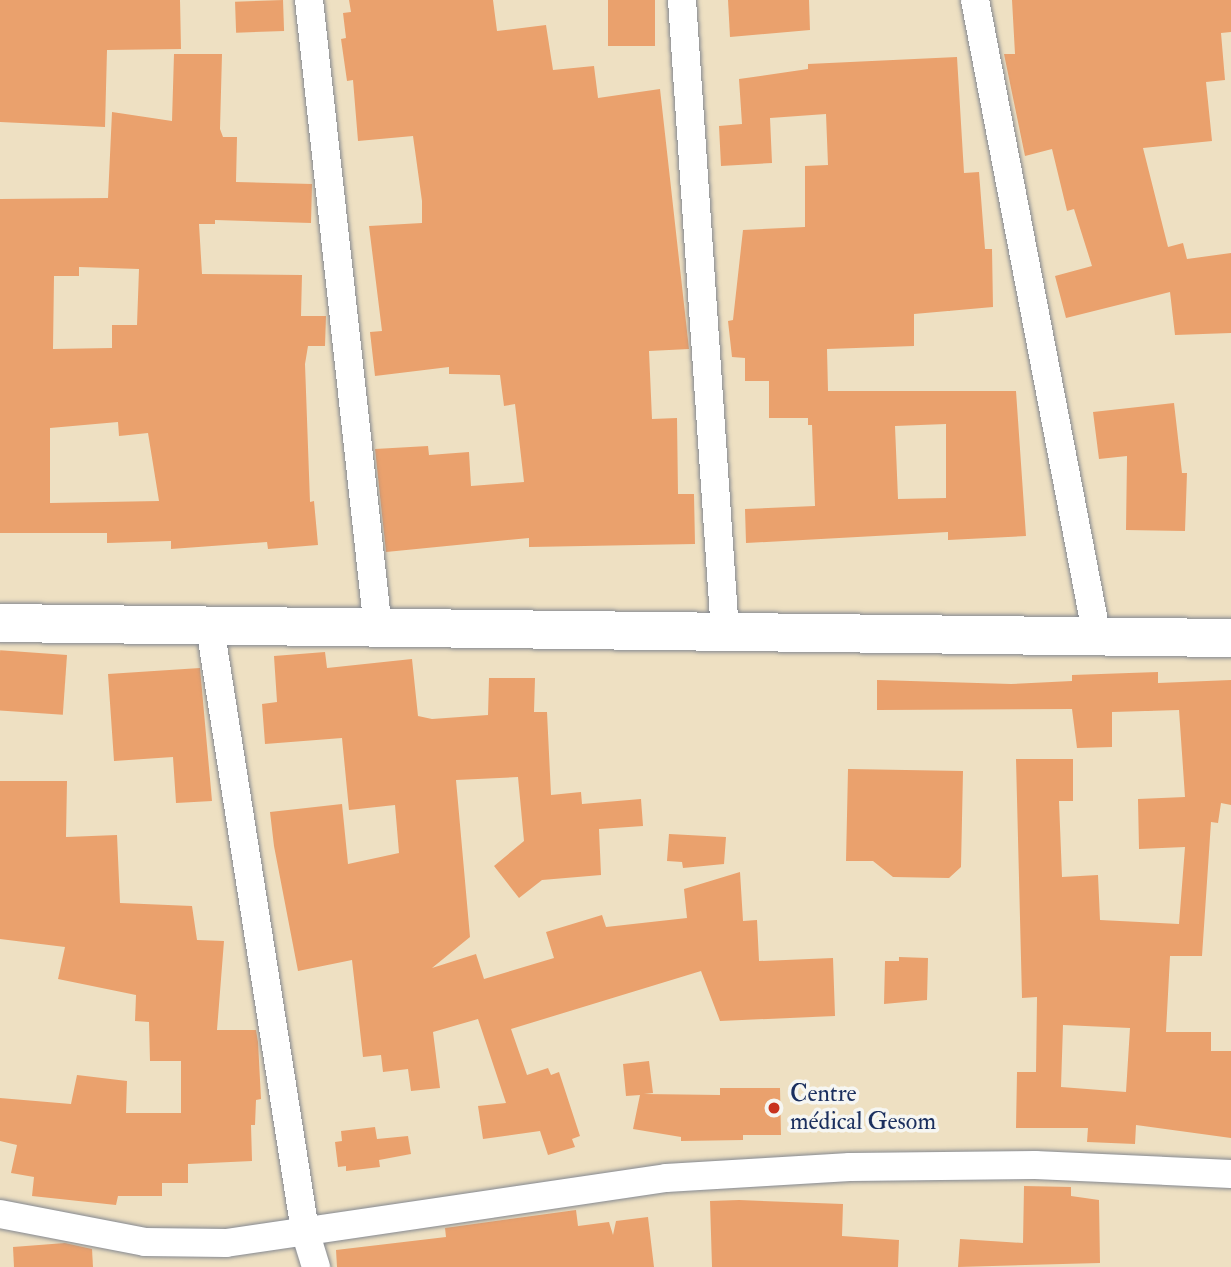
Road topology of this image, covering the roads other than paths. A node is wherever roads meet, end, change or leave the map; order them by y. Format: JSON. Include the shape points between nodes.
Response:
{"nodes":[{"id":1,"x":309,"y":0,"type":"edge"},
{"id":2,"x":682,"y":0,"type":"edge"},
{"id":3,"x":975,"y":0,"type":"edge"},
{"id":4,"x":0,"y":623,"type":"edge"},
{"id":5,"x":210,"y":626,"type":"junction"},
{"id":6,"x":378,"y":629,"type":"junction"},
{"id":7,"x":725,"y":633,"type":"junction"},
{"id":8,"x":1097,"y":637,"type":"junction"},
{"id":9,"x":1231,"y":638,"type":"edge"},
{"id":10,"x":1231,"y":1174,"type":"edge"},
{"id":11,"x":0,"y":1214,"type":"edge"},
{"id":12,"x":305,"y":1231,"type":"junction"},
{"id":13,"x":316,"y":1267,"type":"edge"}],
"edges":[{"from":1,"to":6,"type":"street"},
{"from":2,"to":7,"type":"street"},
{"from":3,"to":8,"type":"street"},
{"from":4,"to":5,"type":"highway"},
{"from":5,"to":6,"type":"highway"},
{"from":5,"to":12,"type":"street"},
{"from":6,"to":7,"type":"highway"},
{"from":7,"to":8,"type":"highway"},
{"from":8,"to":9,"type":"highway"},
{"from":10,"to":12,"type":"street","via":[[1021,1165],[850,1167],[666,1178]]},
{"from":11,"to":12,"type":"street","via":[[145,1242],[226,1243]]},
{"from":12,"to":13,"type":"street"}]}
